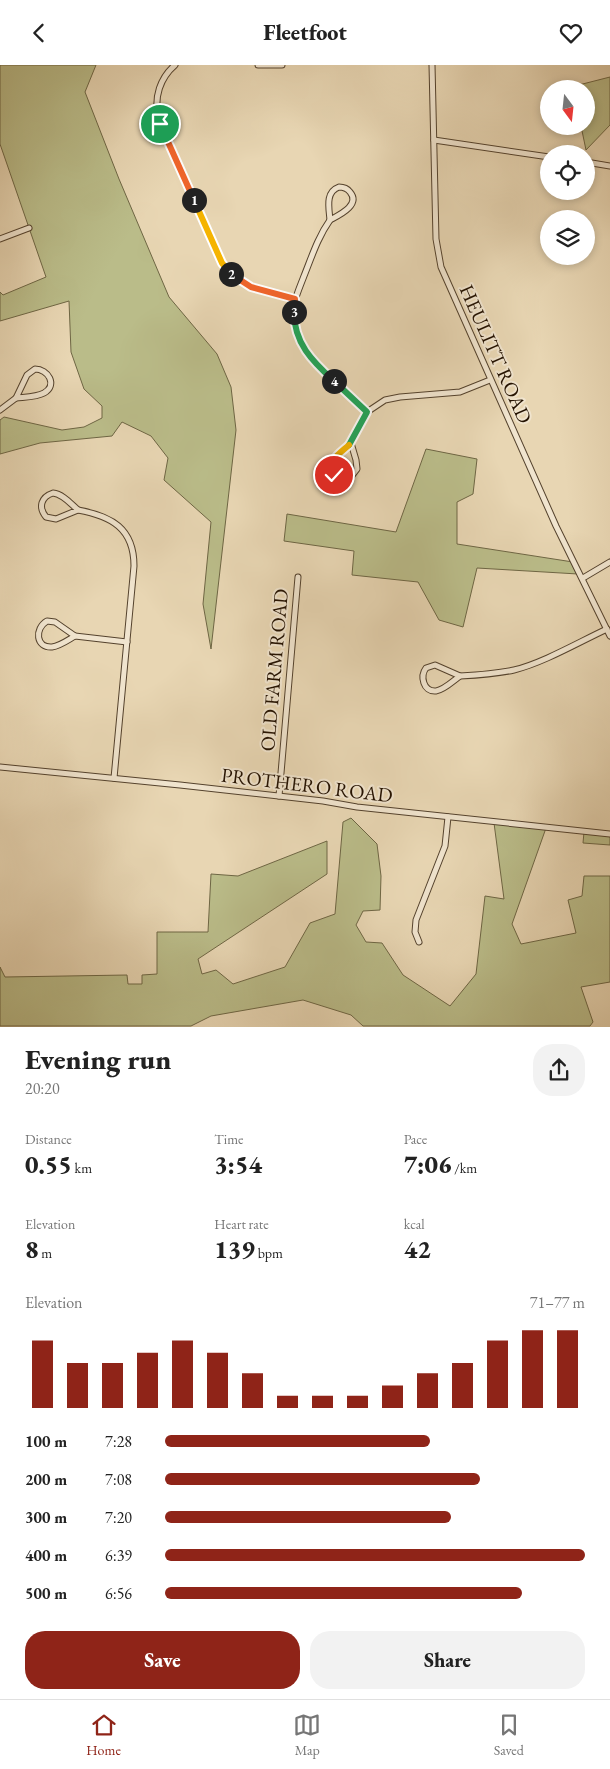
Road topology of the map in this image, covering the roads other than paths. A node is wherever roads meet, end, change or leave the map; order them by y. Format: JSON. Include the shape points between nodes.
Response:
{"nodes":[{"id":1,"x":175,"y":65,"type":"edge"},
{"id":2,"x":258,"y":65,"type":"edge"},
{"id":3,"x":282,"y":65,"type":"edge"},
{"id":4,"x":432,"y":65,"type":"edge"},
{"id":5,"x":434,"y":140,"type":"junction"},
{"id":6,"x":540,"y":156,"type":"edge"},
{"id":7,"x":595,"y":163,"type":"edge"},
{"id":8,"x":610,"y":165,"type":"edge"},
{"id":9,"x":330,"y":220,"type":"junction"},
{"id":10,"x":29,"y":228,"type":"dead end"},
{"id":11,"x":0,"y":239,"type":"edge"},
{"id":12,"x":295,"y":299,"type":"junction"},
{"id":13,"x":490,"y":380,"type":"junction"},
{"id":14,"x":16,"y":398,"type":"junction"},
{"id":15,"x":0,"y":409,"type":"edge"},
{"id":16,"x":367,"y":412,"type":"junction"},
{"id":17,"x":351,"y":443,"type":"junction"},
{"id":18,"x":78,"y":510,"type":"junction"},
{"id":19,"x":610,"y":562,"type":"edge"},
{"id":20,"x":298,"y":577,"type":"dead end"},
{"id":21,"x":583,"y":578,"type":"junction"},
{"id":22,"x":607,"y":629,"type":"junction"},
{"id":23,"x":75,"y":636,"type":"junction"},
{"id":24,"x":610,"y":636,"type":"edge"},
{"id":25,"x":127,"y":642,"type":"junction"},
{"id":26,"x":460,"y":676,"type":"junction"},
{"id":27,"x":0,"y":767,"type":"edge"},
{"id":28,"x":114,"y":778,"type":"junction"},
{"id":29,"x":279,"y":796,"type":"junction"},
{"id":30,"x":448,"y":817,"type":"junction"},
{"id":31,"x":610,"y":834,"type":"edge"},
{"id":32,"x":419,"y":942,"type":"dead end"}],
"edges":[{"from":1,"to":12,"type":"street","via":[[159,87],[156,100],[158,117],[222,263],[233,277],[248,286]]},
{"from":2,"to":3,"type":"street"},
{"from":4,"to":5,"type":"street","name":"HEULITT ROAD"},
{"from":5,"to":6,"type":"street"},
{"from":5,"to":13,"type":"street","name":"HEULITT ROAD","via":[[436,239],[440,267]]},
{"from":7,"to":8,"type":"street"},
{"from":9,"to":9,"type":"street","via":[[328,204],[331,192],[339,187],[346,188],[352,194],[352,203]]},
{"from":9,"to":12,"type":"street","via":[[318,240]]},
{"from":10,"to":11,"type":"street"},
{"from":12,"to":16,"type":"street","via":[[296,333],[306,354]]},
{"from":13,"to":16,"type":"street","via":[[460,392],[391,398]]},
{"from":13,"to":21,"type":"street","name":"HEULITT ROAD"},
{"from":14,"to":14,"type":"street","via":[[30,371],[40,369],[47,373],[51,381],[46,391]]},
{"from":14,"to":15,"type":"street"},
{"from":16,"to":17,"type":"street"},
{"from":17,"to":17,"type":"street","via":[[332,463],[334,475],[342,479],[350,478],[357,469]]},
{"from":18,"to":18,"type":"street","via":[[52,519],[43,514],[41,503],[53,493]]},
{"from":18,"to":25,"type":"street","via":[[110,519],[130,544],[134,566]]},
{"from":19,"to":21,"type":"street"},
{"from":20,"to":29,"type":"street","name":"OLD FARM ROAD"},
{"from":21,"to":22,"type":"street","name":"HEULITT ROAD"},
{"from":22,"to":24,"type":"street","name":"HEULITT ROAD"},
{"from":22,"to":26,"type":"street","via":[[520,668]]},
{"from":23,"to":23,"type":"street","via":[[49,647],[40,640],[38,633],[41,626],[51,621]]},
{"from":23,"to":25,"type":"street"},
{"from":25,"to":28,"type":"street"},
{"from":26,"to":26,"type":"street","via":[[436,691],[426,687],[422,679],[426,668],[435,665]]},
{"from":27,"to":28,"type":"street","name":"PROTHERO ROAD"},
{"from":28,"to":29,"type":"street","name":"PROTHERO ROAD"},
{"from":29,"to":30,"type":"street","name":"PROTHERO ROAD"},
{"from":30,"to":31,"type":"street","name":"PROTHERO ROAD"},
{"from":30,"to":32,"type":"street","via":[[445,846],[416,920],[415,932]]}]}
